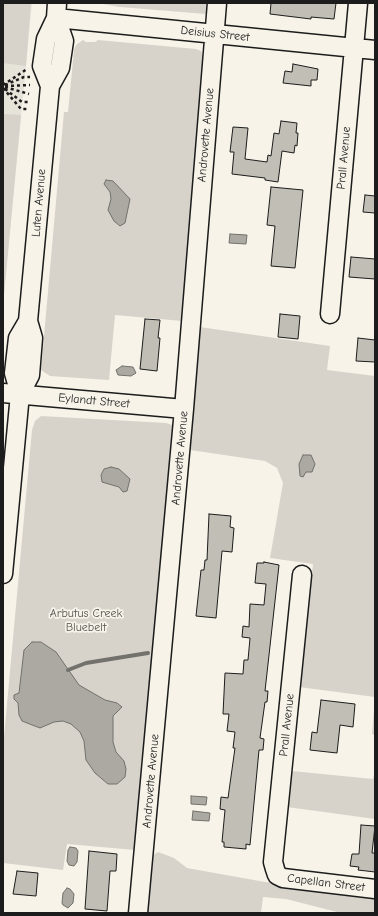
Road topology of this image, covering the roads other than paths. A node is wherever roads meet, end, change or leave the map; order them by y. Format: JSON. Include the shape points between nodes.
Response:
{"nodes":[{"id":1,"x":217,"y":3,"type":"edge"},
{"id":2,"x":358,"y":3,"type":"edge"},
{"id":3,"x":56,"y":10,"type":"edge"},
{"id":4,"x":214,"y":34,"type":"junction"},
{"id":5,"x":354,"y":48,"type":"junction"},
{"id":6,"x":375,"y":50,"type":"edge"},
{"id":7,"x":330,"y":314,"type":"dead end"},
{"id":8,"x":12,"y":394,"type":"edge"},
{"id":9,"x":184,"y":408,"type":"junction"},
{"id":10,"x":3,"y":574,"type":"edge"},
{"id":11,"x":302,"y":574,"type":"dead end"},
{"id":12,"x":277,"y":875,"type":"joint"},
{"id":13,"x":375,"y":889,"type":"edge"},
{"id":14,"x":138,"y":913,"type":"edge"}],
"edges":[{"from":1,"to":4,"type":"street","name":"Androvette Avenue"},
{"from":2,"to":5,"type":"street","name":"Prall Avenue"},
{"from":3,"to":4,"type":"street","name":"Deisius Street"},
{"from":3,"to":8,"type":"street","name":"Luten Avenue","via":[[64,41],[60,68],[50,86],[28,321],[18,338]]},
{"from":4,"to":5,"type":"street","name":"Deisius Street"},
{"from":4,"to":9,"type":"street","name":"Androvette Avenue"},
{"from":5,"to":6,"type":"street","name":"Deisius Street"},
{"from":5,"to":7,"type":"street","name":"Prall Avenue"},
{"from":8,"to":9,"type":"street","name":"Eylandt Street"},
{"from":8,"to":10,"type":"street","name":"Luten Avenue"},
{"from":9,"to":14,"type":"street","name":"Androvette Avenue"},
{"from":11,"to":12,"type":"street","name":"Prall Avenue","via":[[273,862]]},
{"from":12,"to":13,"type":"street","name":"Capellan Street","via":[[289,880]]}]}
